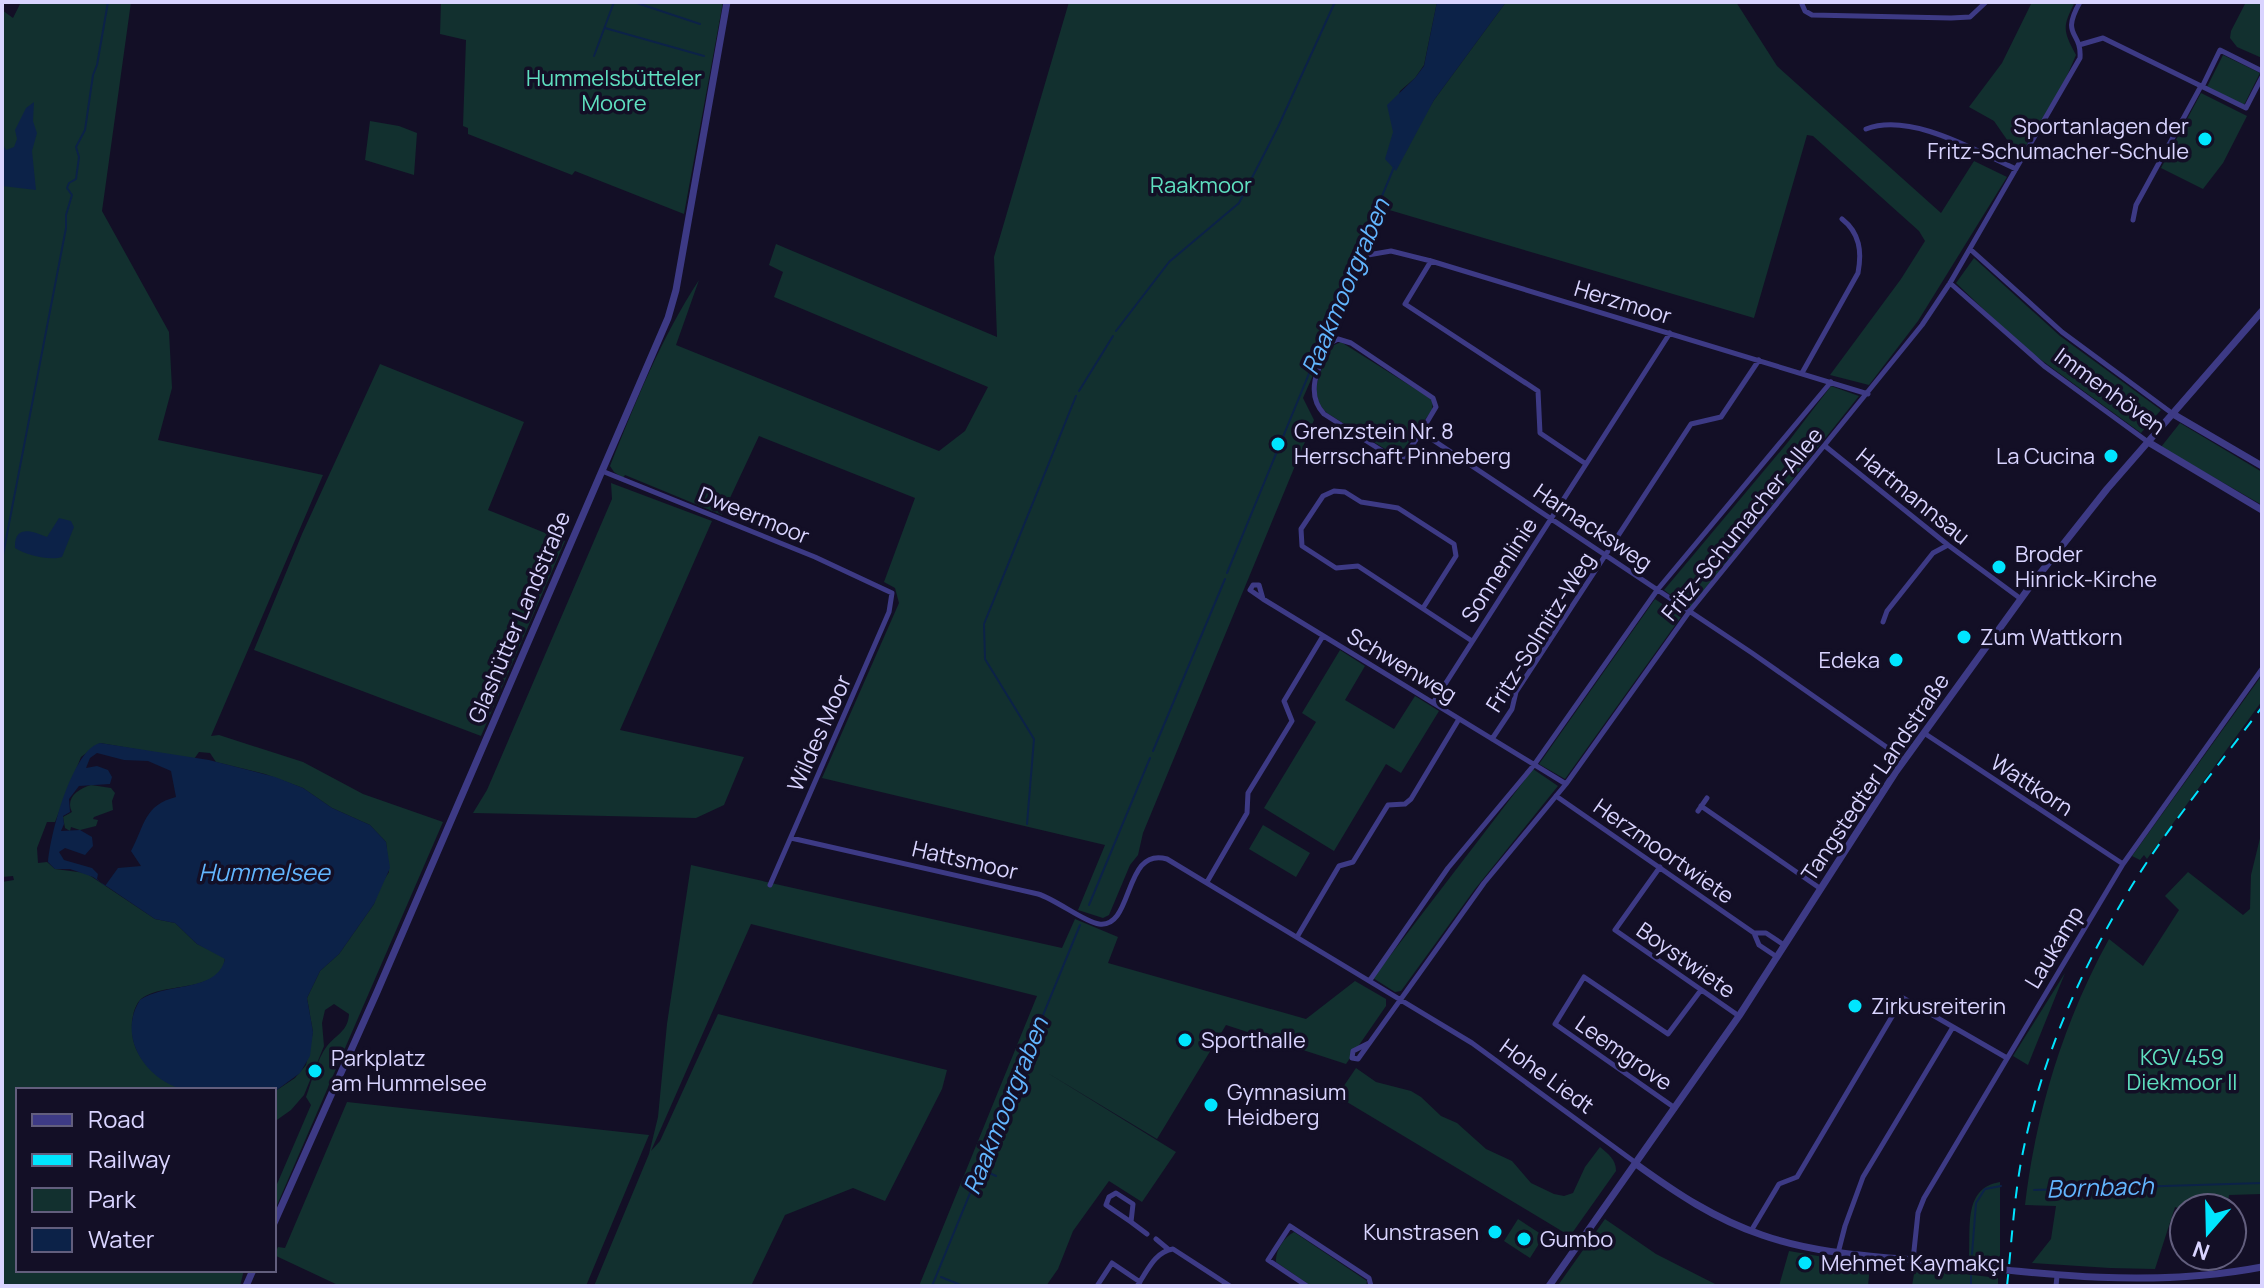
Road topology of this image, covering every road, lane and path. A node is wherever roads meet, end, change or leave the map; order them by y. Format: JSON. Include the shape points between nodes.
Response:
{"nodes":[{"id":1,"x":727,"y":2,"type":"edge"},
{"id":2,"x":1801,"y":2,"type":"edge"},
{"id":3,"x":1986,"y":2,"type":"edge"},
{"id":4,"x":2080,"y":2,"type":"edge"},
{"id":5,"x":2079,"y":45,"type":"junction"},
{"id":6,"x":2262,"y":74,"type":"edge"},
{"id":7,"x":2202,"y":86,"type":"junction"},
{"id":8,"x":1866,"y":129,"type":"dead end"},
{"id":9,"x":2016,"y":169,"type":"junction"},
{"id":10,"x":1842,"y":219,"type":"dead end"},
{"id":11,"x":2133,"y":220,"type":"dead end"},
{"id":12,"x":1970,"y":249,"type":"junction"},
{"id":13,"x":1368,"y":255,"type":"dead end"},
{"id":14,"x":1431,"y":261,"type":"junction"},
{"id":15,"x":1950,"y":283,"type":"junction"},
{"id":16,"x":2262,"y":311,"type":"edge"},
{"id":17,"x":1670,"y":333,"type":"junction"},
{"id":18,"x":1759,"y":360,"type":"junction"},
{"id":19,"x":1802,"y":373,"type":"junction"},
{"id":20,"x":1831,"y":382,"type":"junction"},
{"id":21,"x":1868,"y":394,"type":"junction"},
{"id":22,"x":2173,"y":414,"type":"junction"},
{"id":23,"x":1421,"y":432,"type":"junction"},
{"id":24,"x":2148,"y":442,"type":"junction"},
{"id":25,"x":1825,"y":446,"type":"junction"},
{"id":26,"x":1586,"y":464,"type":"junction"},
{"id":27,"x":2262,"y":466,"type":"edge"},
{"id":28,"x":602,"y":471,"type":"junction"},
{"id":29,"x":2262,"y":510,"type":"edge"},
{"id":30,"x":1552,"y":519,"type":"junction"},
{"id":31,"x":1948,"y":545,"type":"junction"},
{"id":32,"x":1607,"y":555,"type":"junction"},
{"id":33,"x":1658,"y":589,"type":"junction"},
{"id":34,"x":892,"y":593,"type":"joint"},
{"id":35,"x":1263,"y":599,"type":"dead end"},
{"id":36,"x":2021,"y":599,"type":"junction"},
{"id":37,"x":1423,"y":608,"type":"junction"},
{"id":38,"x":1689,"y":612,"type":"junction"},
{"id":39,"x":1883,"y":622,"type":"dead end"},
{"id":40,"x":1323,"y":636,"type":"junction"},
{"id":41,"x":1472,"y":641,"type":"junction"},
{"id":42,"x":2262,"y":669,"type":"edge"},
{"id":43,"x":1433,"y":703,"type":"junction"},
{"id":44,"x":1459,"y":719,"type":"junction"},
{"id":45,"x":1924,"y":733,"type":"junction"},
{"id":46,"x":1492,"y":739,"type":"junction"},
{"id":47,"x":1905,"y":760,"type":"junction"},
{"id":48,"x":1534,"y":765,"type":"junction"},
{"id":49,"x":1566,"y":784,"type":"junction"},
{"id":50,"x":1556,"y":796,"type":"junction"},
{"id":51,"x":1707,"y":798,"type":"dead end"},
{"id":52,"x":791,"y":838,"type":"junction"},
{"id":53,"x":2123,"y":864,"type":"junction"},
{"id":54,"x":1660,"y":867,"type":"junction"},
{"id":55,"x":1207,"y":882,"type":"junction"},
{"id":56,"x":770,"y":885,"type":"dead end"},
{"id":57,"x":1821,"y":889,"type":"junction"},
{"id":58,"x":1120,"y":910,"type":"joint"},
{"id":59,"x":1754,"y":933,"type":"junction"},
{"id":60,"x":1297,"y":937,"type":"junction"},
{"id":61,"x":1785,"y":946,"type":"junction"},
{"id":62,"x":1778,"y":958,"type":"junction"},
{"id":63,"x":1370,"y":980,"type":"junction"},
{"id":64,"x":1701,"y":990,"type":"junction"},
{"id":65,"x":1401,"y":999,"type":"junction"},
{"id":66,"x":1739,"y":1016,"type":"junction"},
{"id":67,"x":1953,"y":1027,"type":"junction"},
{"id":68,"x":1369,"y":1043,"type":"dead end"},
{"id":69,"x":2007,"y":1058,"type":"junction"},
{"id":70,"x":1675,"y":1108,"type":"junction"},
{"id":71,"x":1636,"y":1164,"type":"junction"},
{"id":72,"x":276,"y":1219,"type":"edge"},
{"id":73,"x":1131,"y":1222,"type":"junction"},
{"id":74,"x":1751,"y":1231,"type":"junction"},
{"id":75,"x":1147,"y":1234,"type":"dead end"},
{"id":76,"x":1156,"y":1239,"type":"dead end"},
{"id":77,"x":1168,"y":1249,"type":"junction"},
{"id":78,"x":1838,"y":1253,"type":"junction"},
{"id":79,"x":1913,"y":1260,"type":"junction"},
{"id":80,"x":2262,"y":1267,"type":"edge"},
{"id":81,"x":2057,"y":1276,"type":"junction"},
{"id":82,"x":2186,"y":1282,"type":"edge"},
{"id":83,"x":1138,"y":1285,"type":"edge"},
{"id":84,"x":1097,"y":1286,"type":"edge"},
{"id":85,"x":1230,"y":1286,"type":"edge"},
{"id":86,"x":1307,"y":1286,"type":"edge"},
{"id":87,"x":1371,"y":1286,"type":"edge"},
{"id":88,"x":1549,"y":1286,"type":"edge"},
{"id":89,"x":2056,"y":1286,"type":"edge"}],
"edges":[{"from":1,"to":28,"type":"street","name":"Glashütter Landstraße","via":[[676,290]]},
{"from":2,"to":3,"type":"street","via":[[1812,15],[1951,18],[1970,17]]},
{"from":4,"to":5,"type":"street","name":"Fritz-Schumacher-Allee","via":[[2071,18],[2071,33]]},
{"from":5,"to":7,"type":"street","via":[[2103,38]]},
{"from":5,"to":9,"type":"street","name":"Fritz-Schumacher-Allee","via":[[2080,58]]},
{"from":6,"to":7,"type":"street","via":[[2246,108]]},
{"from":6,"to":7,"type":"street","via":[[2220,50]]},
{"from":7,"to":11,"type":"street","via":[[2136,205]]},
{"from":8,"to":9,"type":"street","via":[[1929,130]]},
{"from":9,"to":12,"type":"street","name":"Fritz-Schumacher-Allee"},
{"from":10,"to":19,"type":"street","via":[[1857,239],[1858,273]]},
{"from":12,"to":15,"type":"street","name":"Fritz-Schumacher-Allee"},
{"from":12,"to":22,"type":"street","name":"Immenhöven","via":[[2062,332]]},
{"from":13,"to":14,"type":"street","name":"Herzmoor","via":[[1391,251]]},
{"from":14,"to":17,"type":"street","name":"Herzmoor"},
{"from":14,"to":26,"type":"street","via":[[1405,304],[1538,391],[1540,433]]},
{"from":15,"to":21,"type":"street","name":"Fritz-Schumacher-Allee"},
{"from":15,"to":24,"type":"street","name":"Immenhöven","via":[[2044,366]]},
{"from":16,"to":22,"type":"street","name":"Tangstedter Landstraße"},
{"from":17,"to":18,"type":"street","name":"Herzmoor"},
{"from":17,"to":26,"type":"street","name":"Sonnenlinie"},
{"from":18,"to":19,"type":"street","name":"Herzmoor"},
{"from":18,"to":32,"type":"street","name":"Fritz-Solmitz-Weg","via":[[1721,417],[1691,424]]},
{"from":19,"to":20,"type":"street","name":"Herzmoor"},
{"from":20,"to":21,"type":"street","name":"Herzmoor"},
{"from":20,"to":33,"type":"street","name":"Fritz-Schumacher-Allee"},
{"from":21,"to":25,"type":"street","name":"Fritz-Schumacher-Allee"},
{"from":22,"to":24,"type":"street","name":"Tangstedter Landstraße"},
{"from":22,"to":27,"type":"street","name":"Immenhöven"},
{"from":23,"to":23,"type":"street","via":[[1436,407],[1433,398],[1351,343],[1330,343],[1313,386],[1324,414],[1398,461]]},
{"from":23,"to":30,"type":"street","name":"Harnacksweg"},
{"from":24,"to":29,"type":"street","name":"Immenhöven"},
{"from":24,"to":36,"type":"street","name":"Tangstedter Landstraße"},
{"from":25,"to":31,"type":"street","name":"Hartmannsau"},
{"from":25,"to":38,"type":"street","name":"Fritz-Schumacher-Allee"},
{"from":26,"to":30,"type":"street","name":"Sonnenlinie"},
{"from":28,"to":34,"type":"street","name":"Dweermoor"},
{"from":28,"to":72,"type":"street","name":"Glashütter Landstraße"},
{"from":30,"to":32,"type":"street","name":"Harnacksweg"},
{"from":30,"to":41,"type":"street","name":"Sonnenlinie"},
{"from":31,"to":36,"type":"street","name":"Hartmannsau"},
{"from":31,"to":39,"type":"street","via":[[1933,553]]},
{"from":32,"to":33,"type":"street","name":"Harnacksweg"},
{"from":32,"to":46,"type":"street","name":"Fritz-Solmitz-Weg","via":[[1516,692],[1512,709]]},
{"from":33,"to":38,"type":"street","name":"Harnacksweg"},
{"from":33,"to":48,"type":"street","name":"Fritz-Schumacher-Allee"},
{"from":34,"to":52,"type":"street","name":"Wildes Moor","via":[[889,612]]},
{"from":35,"to":40,"type":"street","name":"Schwenweg"},
{"from":36,"to":45,"type":"street","name":"Tangstedter Landstraße"},
{"from":37,"to":37,"type":"street","via":[[1358,566],[1336,568],[1302,546],[1301,529],[1323,496],[1345,492],[1361,502],[1398,508],[1454,544],[1456,556]]},
{"from":37,"to":41,"type":"street"},
{"from":38,"to":47,"type":"street","name":"Harnacksweg"},
{"from":38,"to":49,"type":"street","name":"Fritz-Schumacher-Allee"},
{"from":40,"to":43,"type":"street","name":"Schwenweg"},
{"from":40,"to":55,"type":"street","via":[[1284,701],[1292,721],[1248,793],[1247,813]]},
{"from":41,"to":43,"type":"street","name":"Sonnenlinie"},
{"from":42,"to":53,"type":"street","name":"Laukamp"},
{"from":43,"to":44,"type":"street","name":"Schwenweg"},
{"from":44,"to":46,"type":"street","name":"Schwenweg"},
{"from":44,"to":60,"type":"street","via":[[1411,799],[1388,805],[1353,862],[1339,866]]},
{"from":45,"to":47,"type":"street","name":"Tangstedter Landstraße"},
{"from":45,"to":53,"type":"street","name":"Wattkorn"},
{"from":46,"to":48,"type":"street","name":"Schwenweg"},
{"from":47,"to":57,"type":"street","name":"Tangstedter Landstraße"},
{"from":48,"to":49,"type":"street","name":"Schwenweg"},
{"from":48,"to":63,"type":"street","name":"Fritz-Schumacher-Allee","via":[[1448,868]]},
{"from":49,"to":50,"type":"street","name":"Fritz-Schumacher-Allee"},
{"from":50,"to":54,"type":"street","name":"Herzmoortwiete"},
{"from":50,"to":65,"type":"street","name":"Fritz-Schumacher-Allee","via":[[1484,883]]},
{"from":51,"to":57,"type":"street","via":[[1700,808]]},
{"from":52,"to":56,"type":"street","name":"Wildes Moor"},
{"from":52,"to":58,"type":"street","name":"Hattsmoor","via":[[1038,894],[1097,924],[1110,922]]},
{"from":53,"to":69,"type":"street","name":"Laukamp"},
{"from":54,"to":59,"type":"street","name":"Herzmoortwiete"},
{"from":54,"to":64,"type":"street","name":"Boystwiete","via":[[1615,930]]},
{"from":55,"to":58,"type":"street","name":"Hohe Liedt","via":[[1154,857],[1138,871]]},
{"from":55,"to":60,"type":"street","name":"Hohe Liedt"},
{"from":57,"to":61,"type":"street","name":"Tangstedter Landstraße"},
{"from":59,"to":61,"type":"street","name":"Herzmoortwiete","via":[[1766,933]]},
{"from":59,"to":62,"type":"street","name":"Herzmoortwiete","via":[[1759,945]]},
{"from":60,"to":63,"type":"street","name":"Hohe Liedt"},
{"from":61,"to":62,"type":"street","name":"Tangstedter Landstraße"},
{"from":62,"to":66,"type":"street","name":"Tangstedter Landstraße"},
{"from":63,"to":65,"type":"street","name":"Hohe Liedt"},
{"from":64,"to":66,"type":"street","name":"Boystwiete"},
{"from":64,"to":70,"type":"street","name":"Leemgrove","via":[[1668,1034],[1584,977],[1555,1024]]},
{"from":65,"to":68,"type":"street","name":"Fritz-Schumacher-Allee"},
{"from":65,"to":71,"type":"street","name":"Hohe Liedt","via":[[1481,1050]]},
{"from":66,"to":70,"type":"street","name":"Tangstedter Landstraße"},
{"from":67,"to":69,"type":"street"},
{"from":67,"to":74,"type":"street","via":[[1903,998],[1797,1177],[1779,1184]]},
{"from":67,"to":78,"type":"street","via":[[1863,1177]]},
{"from":69,"to":79,"type":"street","name":"Laukamp","via":[[1924,1198]]},
{"from":70,"to":71,"type":"street","name":"Tangstedter Landstraße"},
{"from":71,"to":74,"type":"street","name":"Hohe Liedt","via":[[1681,1196]]},
{"from":71,"to":88,"type":"street","name":"Tangstedter Landstraße"},
{"from":73,"to":73,"type":"street","via":[[1133,1204],[1116,1193],[1109,1197],[1106,1205]]},
{"from":73,"to":75,"type":"street"},
{"from":74,"to":78,"type":"street","name":"Hohe Liedt"},
{"from":76,"to":77,"type":"street"},
{"from":77,"to":83,"type":"street","via":[[1156,1257]]},
{"from":77,"to":85,"type":"street"},
{"from":78,"to":79,"type":"street","name":"Hohe Liedt"},
{"from":79,"to":81,"type":"street","name":"Hohe Liedt"},
{"from":80,"to":82,"type":"street","name":"Hohe Liedt"},
{"from":81,"to":82,"type":"street","name":"Hohe Liedt"},
{"from":81,"to":89,"type":"street"},
{"from":83,"to":84,"type":"street","via":[[1112,1263]]},
{"from":86,"to":87,"type":"street","via":[[1268,1260],[1290,1226],[1369,1278]]}]}
